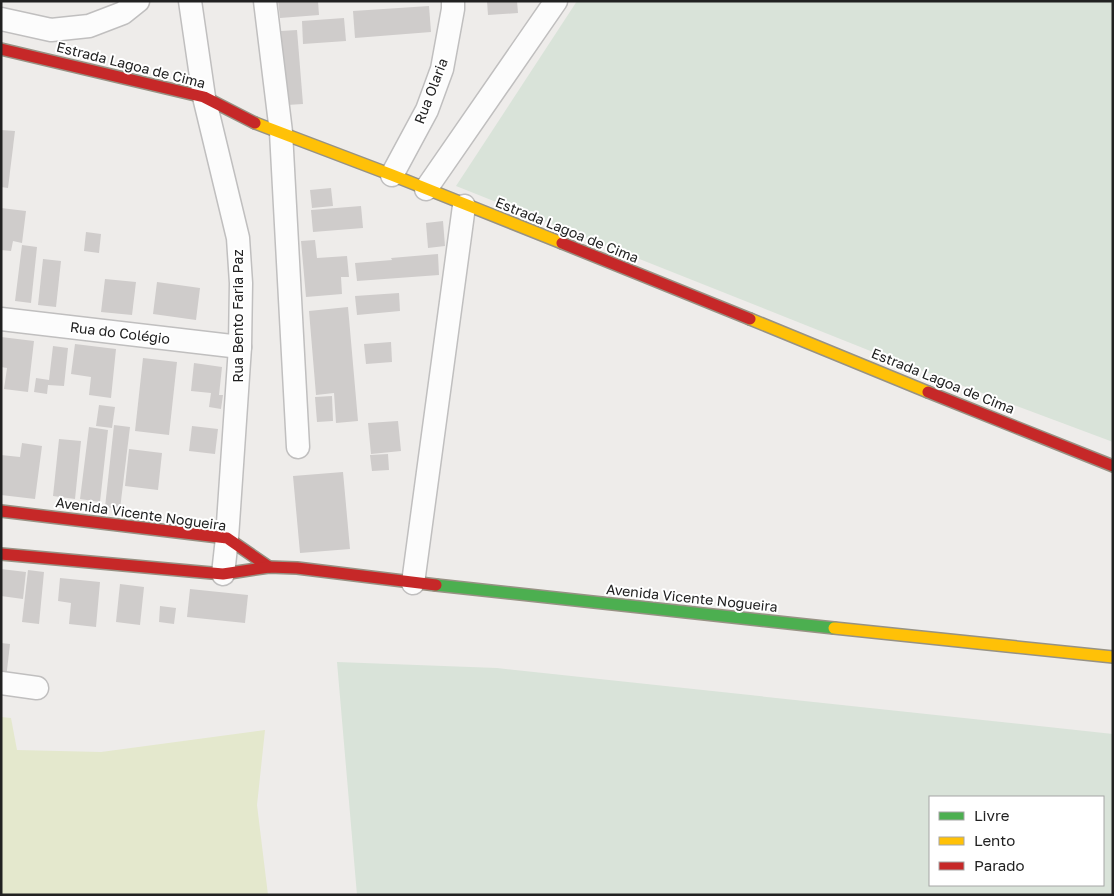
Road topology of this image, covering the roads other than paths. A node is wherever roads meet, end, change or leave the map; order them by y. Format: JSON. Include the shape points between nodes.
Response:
{"nodes":[{"id":1,"x":138,"y":1,"type":"edge"},
{"id":2,"x":190,"y":1,"type":"edge"},
{"id":3,"x":265,"y":1,"type":"edge"},
{"id":4,"x":453,"y":1,"type":"edge"},
{"id":5,"x":556,"y":1,"type":"edge"},
{"id":6,"x":1,"y":19,"type":"edge"},
{"id":7,"x":1,"y":49,"type":"edge"},
{"id":8,"x":204,"y":97,"type":"junction"},
{"id":9,"x":281,"y":132,"type":"junction"},
{"id":10,"x":392,"y":175,"type":"junction"},
{"id":11,"x":426,"y":189,"type":"junction"},
{"id":12,"x":464,"y":206,"type":"junction"},
{"id":13,"x":1,"y":319,"type":"edge"},
{"id":14,"x":240,"y":347,"type":"junction"},
{"id":15,"x":298,"y":447,"type":"dead end"},
{"id":16,"x":1113,"y":466,"type":"edge"},
{"id":17,"x":1,"y":511,"type":"edge"},
{"id":18,"x":227,"y":538,"type":"junction"},
{"id":19,"x":1,"y":554,"type":"edge"},
{"id":20,"x":269,"y":566,"type":"junction"},
{"id":21,"x":223,"y":574,"type":"junction"},
{"id":22,"x":413,"y":583,"type":"junction"},
{"id":23,"x":1113,"y":657,"type":"edge"},
{"id":24,"x":1,"y":683,"type":"edge"},
{"id":25,"x":37,"y":688,"type":"dead end"}],
"edges":[{"from":1,"to":6,"type":"street","via":[[124,13],[89,26],[51,30]]},
{"from":2,"to":8,"type":"street","name":"Rua Bento Faria Paz"},
{"from":3,"to":9,"type":"street"},
{"from":4,"to":10,"type":"street","name":"Rua Olaria","via":[[442,69],[427,110]]},
{"from":5,"to":11,"type":"street"},
{"from":7,"to":8,"type":"street","name":"Estrada Lagoa de Cima"},
{"from":8,"to":9,"type":"street","name":"Estrada Lagoa de Cima"},
{"from":8,"to":14,"type":"street","name":"Rua Bento Faria Paz","via":[[238,238]]},
{"from":9,"to":10,"type":"street","name":"Estrada Lagoa de Cima"},
{"from":9,"to":15,"type":"street"},
{"from":10,"to":11,"type":"street","name":"Estrada Lagoa de Cima"},
{"from":11,"to":12,"type":"street","name":"Estrada Lagoa de Cima"},
{"from":12,"to":16,"type":"street","name":"Estrada Lagoa de Cima"},
{"from":12,"to":22,"type":"street"},
{"from":13,"to":14,"type":"street","name":"Rua do Colégio"},
{"from":14,"to":18,"type":"street","name":"Rua Bento Faria Paz"},
{"from":17,"to":18,"type":"street","name":"Avenida Vicente Nogueira"},
{"from":18,"to":20,"type":"street","name":"Avenida Vicente Nogueira"},
{"from":18,"to":21,"type":"street","name":"Rua Bento Faria Paz"},
{"from":19,"to":21,"type":"street","name":"Avenida Vicente Nogueira"},
{"from":20,"to":21,"type":"street","name":"Avenida Vicente Nogueira"},
{"from":20,"to":22,"type":"street","name":"Avenida Vicente Nogueira"},
{"from":22,"to":23,"type":"street","name":"Avenida Vicente Nogueira"},
{"from":24,"to":25,"type":"street"}]}
